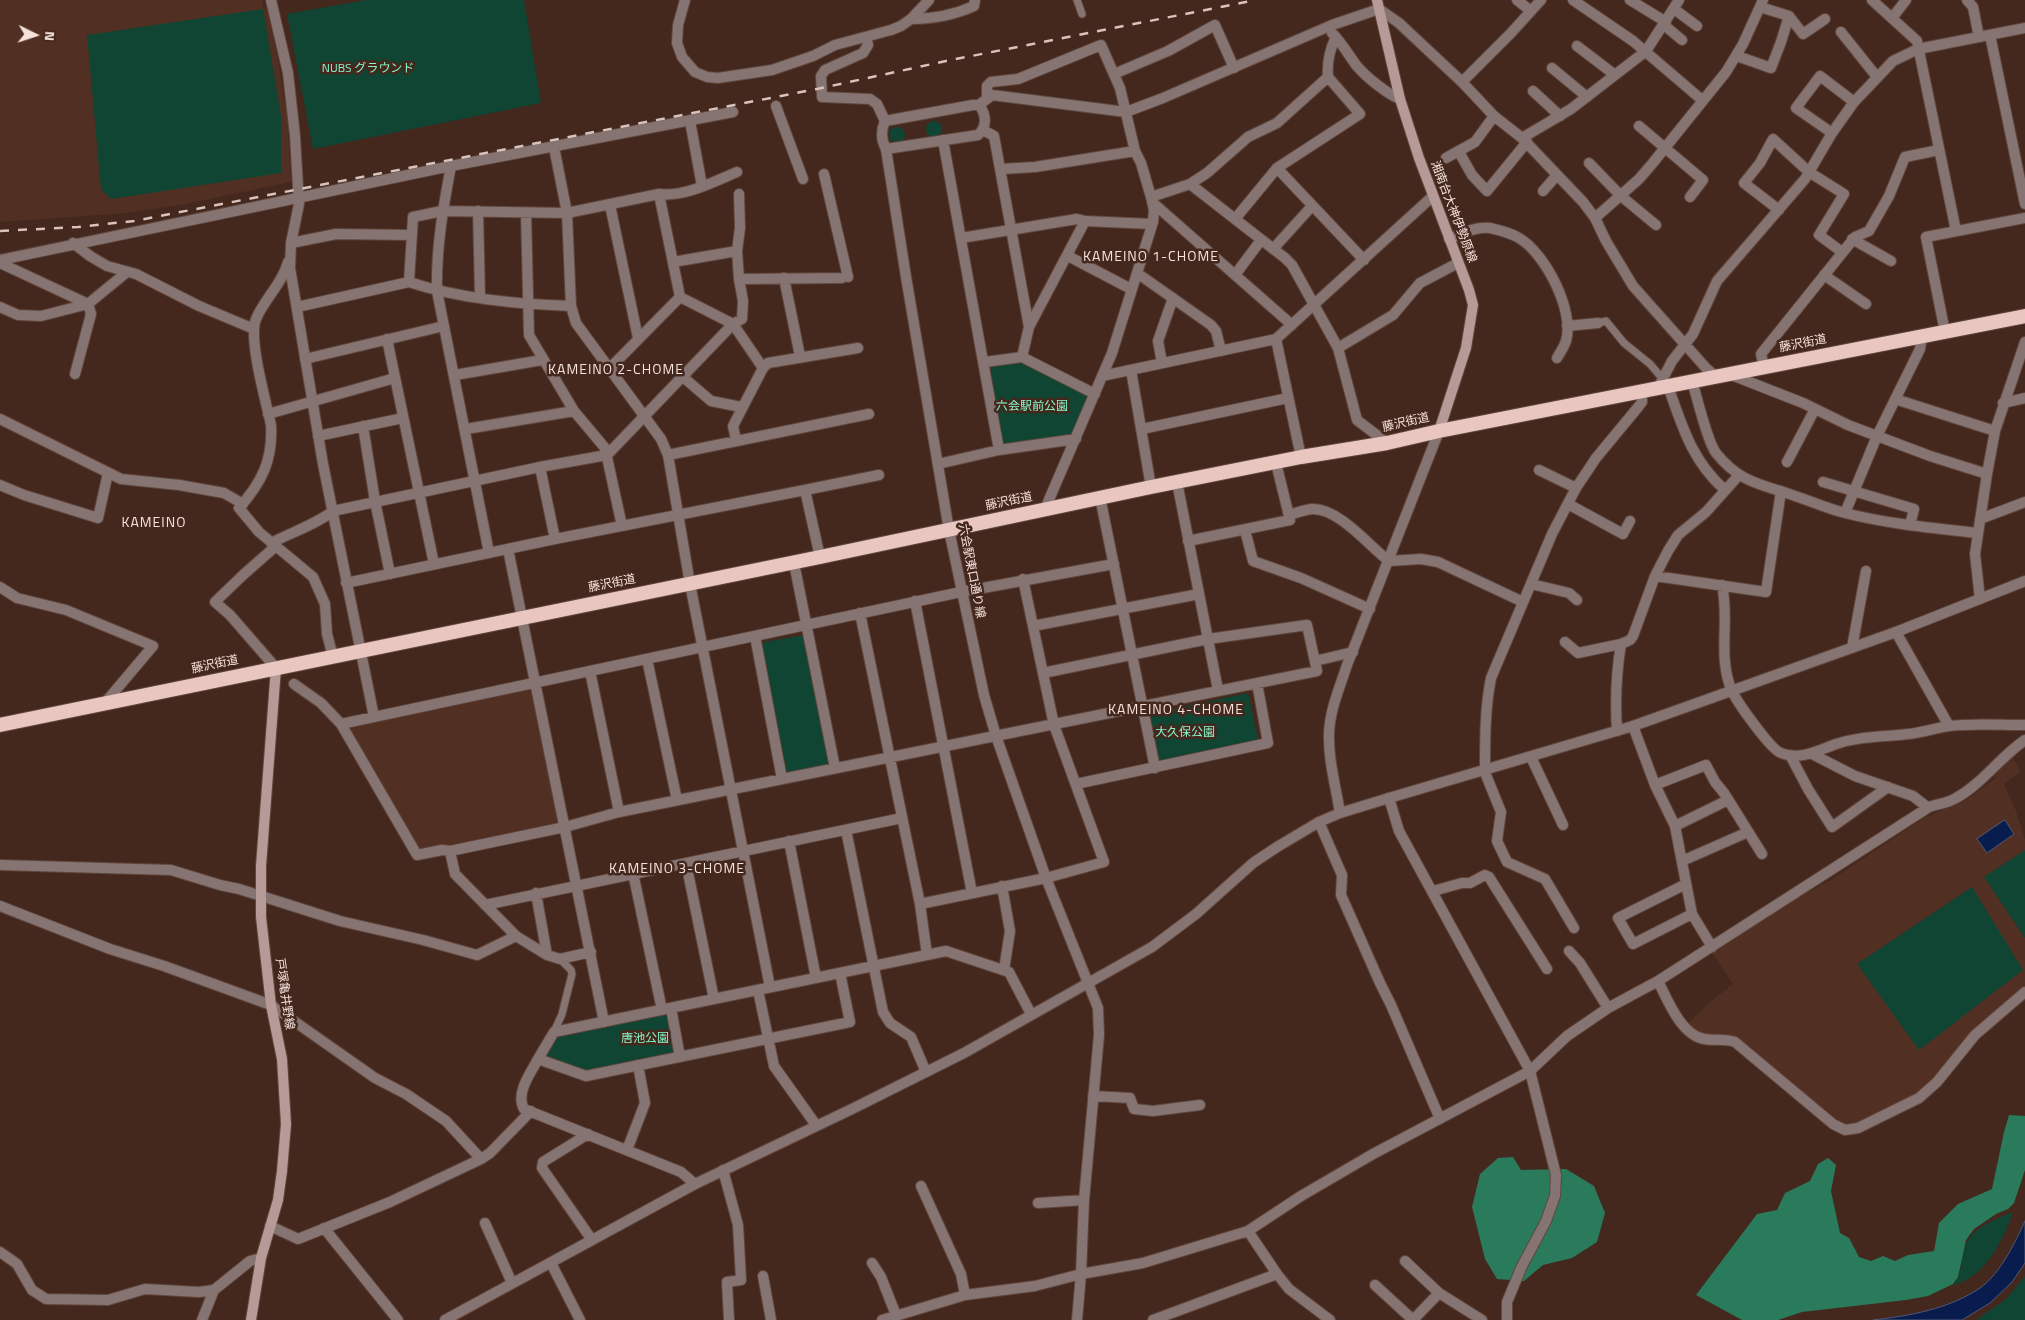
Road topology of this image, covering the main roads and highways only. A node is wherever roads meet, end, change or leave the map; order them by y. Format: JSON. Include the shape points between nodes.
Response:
{"nodes":[{"id":1,"x":1378,"y":4,"type":"edge"},
{"id":2,"x":2025,"y":316,"type":"edge"},
{"id":3,"x":1439,"y":431,"type":"junction"},
{"id":4,"x":276,"y":668,"type":"junction"},
{"id":5,"x":0,"y":725,"type":"edge"},
{"id":6,"x":251,"y":1320,"type":"edge"}],
"edges":[{"from":1,"to":3,"type":"main road","name":"湘南台大神伊勢原線","via":[[1400,99],[1473,306],[1466,348]]},
{"from":2,"to":3,"type":"highway","name":"藤沢街道","via":[[1764,368],[1663,384],[1642,391]]},
{"from":3,"to":4,"type":"highway","name":"藤沢街道","via":[[1100,497]]},
{"from":4,"to":5,"type":"highway","name":"藤沢街道"},
{"from":4,"to":6,"type":"main road","name":"戸塚亀井野線","via":[[262,866],[262,917],[271,1005],[282,1059],[286,1124],[278,1200],[261,1258]]}]}
